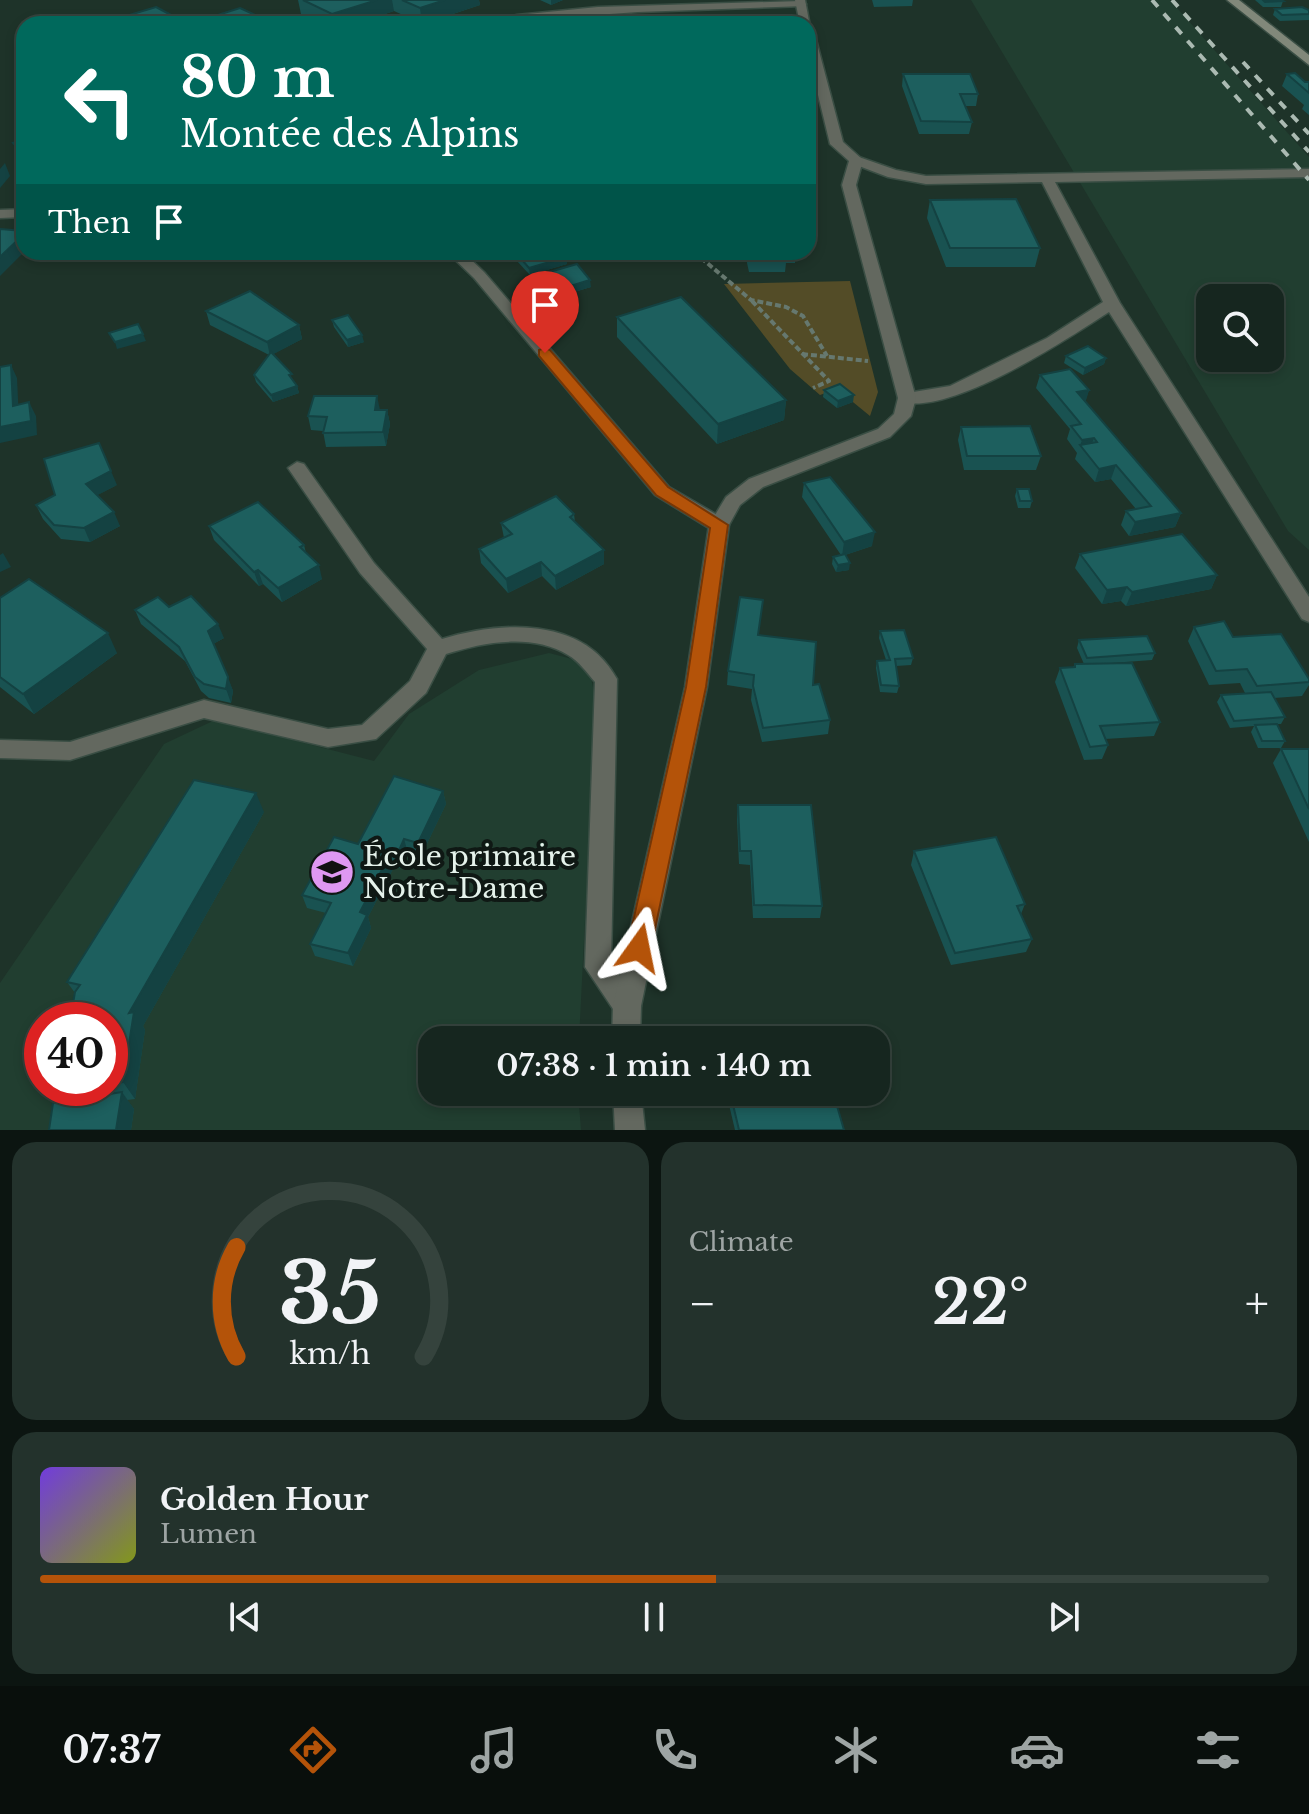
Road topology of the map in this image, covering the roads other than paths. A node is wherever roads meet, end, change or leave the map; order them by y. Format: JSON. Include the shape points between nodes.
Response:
{"nodes":[{"id":1,"x":1232,"y":0,"type":"edge"},
{"id":2,"x":800,"y":2,"type":"edge"},
{"id":3,"x":529,"y":16,"type":"edge"},
{"id":4,"x":1309,"y":61,"type":"edge"},
{"id":5,"x":816,"y":63,"type":"edge"},
{"id":6,"x":856,"y":160,"type":"junction"},
{"id":7,"x":1309,"y":173,"type":"edge"},
{"id":8,"x":1046,"y":177,"type":"junction"},
{"id":9,"x":463,"y":260,"type":"edge"},
{"id":10,"x":1112,"y":303,"type":"junction"},
{"id":11,"x":907,"y":398,"type":"junction"},
{"id":12,"x":297,"y":468,"type":"dead end"},
{"id":13,"x":719,"y":525,"type":"junction"},
{"id":14,"x":1309,"y":614,"type":"edge"},
{"id":15,"x":438,"y":648,"type":"junction"},
{"id":16,"x":0,"y":749,"type":"edge"},
{"id":17,"x":627,"y":1006,"type":"junction"},
{"id":18,"x":626,"y":1026,"type":"edge"},
{"id":19,"x":628,"y":1106,"type":"edge"},
{"id":20,"x":630,"y":1130,"type":"edge"}],
"edges":[{"from":1,"to":4,"type":"main road"},
{"from":2,"to":3,"type":"street"},
{"from":5,"to":6,"type":"street","via":[[837,144]]},
{"from":6,"to":8,"type":"street","via":[[926,180]]},
{"from":6,"to":11,"type":"street","via":[[849,185]]},
{"from":7,"to":8,"type":"street"},
{"from":8,"to":10,"type":"street"},
{"from":9,"to":13,"type":"street","via":[[662,491]]},
{"from":10,"to":11,"type":"street","via":[[1053,341],[954,391]]},
{"from":10,"to":14,"type":"street"},
{"from":11,"to":13,"type":"street","via":[[902,416],[884,433],[756,483],[733,501]]},
{"from":12,"to":15,"type":"street","via":[[367,568]]},
{"from":13,"to":17,"type":"street","via":[[696,687]]},
{"from":15,"to":16,"type":"street","via":[[418,687],[368,733],[328,738],[204,709],[70,751]]},
{"from":15,"to":17,"type":"street","via":[[478,635],[537,635],[576,648],[606,679],[598,967]]},
{"from":17,"to":18,"type":"street"},
{"from":19,"to":20,"type":"street"}]}
